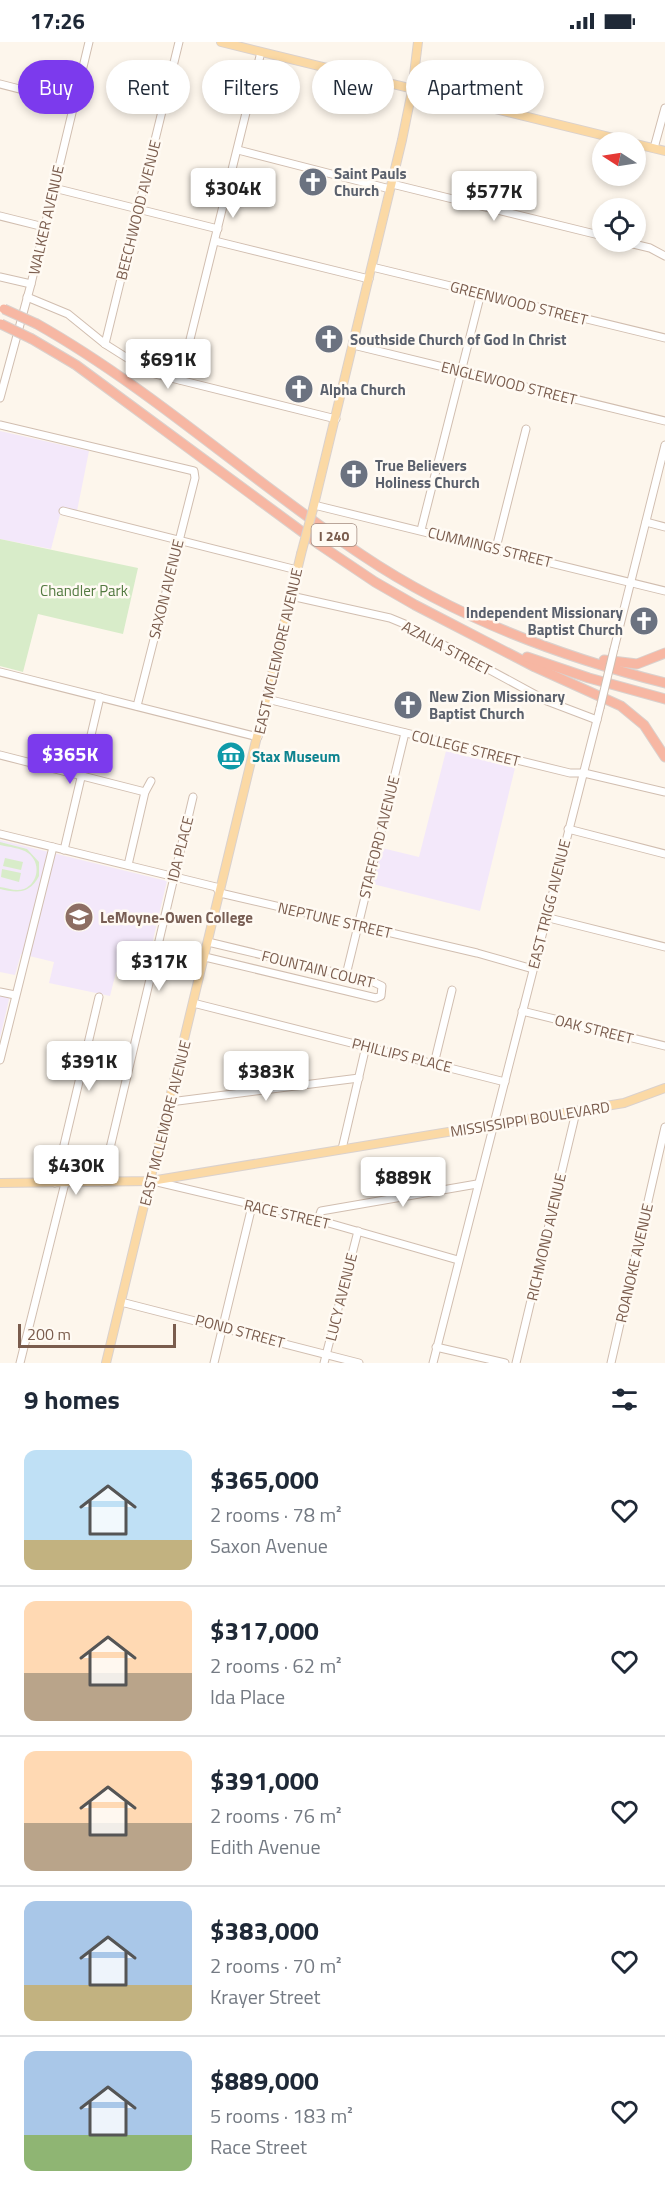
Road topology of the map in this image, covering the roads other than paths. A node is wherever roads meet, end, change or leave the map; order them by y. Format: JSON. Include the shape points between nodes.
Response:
{"nodes":[{"id":1,"x":89,"y":42,"type":"edge"},
{"id":2,"x":179,"y":42,"type":"edge"},
{"id":3,"x":221,"y":42,"type":"edge"},
{"id":4,"x":418,"y":42,"type":"edge"},
{"id":5,"x":261,"y":52,"type":"junction"},
{"id":6,"x":85,"y":60,"type":"edge"},
{"id":7,"x":416,"y":60,"type":"edge"},
{"id":8,"x":0,"y":84,"type":"edge"},
{"id":9,"x":18,"y":89,"type":"edge"},
{"id":10,"x":406,"y":89,"type":"edge"},
{"id":11,"x":665,"y":108,"type":"edge"},
{"id":12,"x":71,"y":114,"type":"edge"},
{"id":13,"x":407,"y":114,"type":"edge"},
{"id":14,"x":510,"y":114,"type":"edge"},
{"id":15,"x":592,"y":133,"type":"edge"},
{"id":16,"x":646,"y":146,"type":"edge"},
{"id":17,"x":654,"y":148,"type":"junction"},
{"id":18,"x":238,"y":150,"type":"junction"},
{"id":19,"x":665,"y":151,"type":"edge"},
{"id":20,"x":391,"y":187,"type":"junction"},
{"id":21,"x":54,"y":188,"type":"junction"},
{"id":22,"x":138,"y":208,"type":"junction"},
{"id":23,"x":0,"y":216,"type":"edge"},
{"id":24,"x":44,"y":227,"type":"junction"},
{"id":25,"x":218,"y":229,"type":"junction"},
{"id":26,"x":592,"y":233,"type":"edge"},
{"id":27,"x":215,"y":241,"type":"junction"},
{"id":28,"x":646,"y":247,"type":"edge"},
{"id":29,"x":665,"y":256,"type":"edge"},
{"id":30,"x":372,"y":267,"type":"junction"},
{"id":31,"x":0,"y":277,"type":"edge"},
{"id":32,"x":369,"y":279,"type":"junction"},
{"id":33,"x":31,"y":284,"type":"junction"},
{"id":34,"x":481,"y":293,"type":"junction"},
{"id":35,"x":27,"y":297,"type":"junction"},
{"id":36,"x":2,"y":308,"type":"edge"},
{"id":37,"x":0,"y":324,"type":"edge"},
{"id":38,"x":665,"y":338,"type":"edge"},
{"id":39,"x":105,"y":344,"type":"junction"},
{"id":40,"x":353,"y":345,"type":"junction"},
{"id":41,"x":461,"y":372,"type":"junction"},
{"id":42,"x":180,"y":380,"type":"junction"},
{"id":43,"x":0,"y":398,"type":"edge"},
{"id":44,"x":336,"y":419,"type":"junction"},
{"id":45,"x":665,"y":421,"type":"edge"},
{"id":46,"x":0,"y":425,"type":"edge"},
{"id":47,"x":526,"y":429,"type":"dead end"},
{"id":48,"x":665,"y":446,"type":"edge"},
{"id":49,"x":663,"y":464,"type":"edge"},
{"id":50,"x":313,"y":507,"type":"junction"},
{"id":51,"x":63,"y":511,"type":"dead end"},
{"id":52,"x":646,"y":522,"type":"junction"},
{"id":53,"x":665,"y":527,"type":"edge"},
{"id":54,"x":422,"y":530,"type":"junction"},
{"id":55,"x":179,"y":539,"type":"junction"},
{"id":56,"x":496,"y":548,"type":"junction"},
{"id":57,"x":297,"y":570,"type":"junction"},
{"id":58,"x":632,"y":582,"type":"junction"},
{"id":59,"x":665,"y":591,"type":"edge"},
{"id":60,"x":291,"y":596,"type":"junction"},
{"id":61,"x":496,"y":645,"type":"junction"},
{"id":62,"x":665,"y":653,"type":"edge"},
{"id":63,"x":580,"y":658,"type":"junction"},
{"id":64,"x":0,"y":674,"type":"edge"},
{"id":65,"x":665,"y":683,"type":"edge"},
{"id":66,"x":100,"y":697,"type":"junction"},
{"id":67,"x":267,"y":699,"type":"junction"},
{"id":68,"x":665,"y":699,"type":"edge"},
{"id":69,"x":137,"y":706,"type":"junction"},
{"id":70,"x":597,"y":720,"type":"junction"},
{"id":71,"x":405,"y":733,"type":"junction"},
{"id":72,"x":258,"y":737,"type":"junction"},
{"id":73,"x":0,"y":755,"type":"edge"},
{"id":74,"x":665,"y":757,"type":"edge"},
{"id":75,"x":584,"y":773,"type":"junction"},
{"id":76,"x":82,"y":775,"type":"junction"},
{"id":77,"x":151,"y":781,"type":"dead end"},
{"id":78,"x":145,"y":792,"type":"junction"},
{"id":79,"x":665,"y":792,"type":"edge"},
{"id":80,"x":193,"y":797,"type":"dead end"},
{"id":81,"x":568,"y":829,"type":"junction"},
{"id":82,"x":0,"y":834,"type":"edge"},
{"id":83,"x":52,"y":847,"type":"junction"},
{"id":84,"x":64,"y":850,"type":"junction"},
{"id":85,"x":665,"y":854,"type":"edge"},
{"id":86,"x":128,"y":865,"type":"junction"},
{"id":87,"x":173,"y":877,"type":"junction"},
{"id":88,"x":220,"y":893,"type":"junction"},
{"id":89,"x":545,"y":917,"type":"junction"},
{"id":90,"x":357,"y":925,"type":"junction"},
{"id":91,"x":208,"y":942,"type":"junction"},
{"id":92,"x":665,"y":947,"type":"edge"},
{"id":93,"x":205,"y":957,"type":"junction"},
{"id":94,"x":291,"y":962,"type":"junction"},
{"id":95,"x":306,"y":966,"type":"junction"},
{"id":96,"x":533,"y":969,"type":"junction"},
{"id":97,"x":346,"y":975,"type":"junction"},
{"id":98,"x":287,"y":977,"type":"junction"},
{"id":99,"x":302,"y":980,"type":"junction"},
{"id":100,"x":452,"y":990,"type":"dead end"},
{"id":101,"x":0,"y":992,"type":"edge"},
{"id":102,"x":15,"y":995,"type":"junction"},
{"id":103,"x":99,"y":997,"type":"dead end"},
{"id":104,"x":194,"y":1003,"type":"junction"},
{"id":105,"x":522,"y":1011,"type":"junction"},
{"id":106,"x":366,"y":1046,"type":"junction"},
{"id":107,"x":665,"y":1046,"type":"edge"},
{"id":108,"x":0,"y":1060,"type":"edge"},
{"id":109,"x":434,"y":1064,"type":"junction"},
{"id":110,"x":359,"y":1078,"type":"junction"},
{"id":111,"x":505,"y":1082,"type":"junction"},
{"id":112,"x":665,"y":1088,"type":"edge"},
{"id":113,"x":170,"y":1102,"type":"junction"},
{"id":114,"x":576,"y":1112,"type":"junction"},
{"id":115,"x":492,"y":1126,"type":"junction"},
{"id":116,"x":665,"y":1127,"type":"edge"},
{"id":117,"x":342,"y":1149,"type":"junction"},
{"id":118,"x":151,"y":1181,"type":"junction"},
{"id":119,"x":102,"y":1182,"type":"junction"},
{"id":120,"x":0,"y":1183,"type":"edge"},
{"id":121,"x":55,"y":1183,"type":"junction"},
{"id":122,"x":65,"y":1183,"type":"junction"},
{"id":123,"x":477,"y":1184,"type":"junction"},
{"id":124,"x":252,"y":1206,"type":"junction"},
{"id":125,"x":318,"y":1220,"type":"junction"},
{"id":126,"x":358,"y":1230,"type":"junction"},
{"id":127,"x":458,"y":1260,"type":"junction"},
{"id":128,"x":121,"y":1302,"type":"junction"},
{"id":129,"x":223,"y":1326,"type":"junction"},
{"id":130,"x":436,"y":1347,"type":"junction"},
{"id":131,"x":326,"y":1355,"type":"junction"},
{"id":132,"x":20,"y":1363,"type":"edge"},
{"id":133,"x":106,"y":1363,"type":"edge"},
{"id":134,"x":214,"y":1363,"type":"edge"},
{"id":135,"x":324,"y":1363,"type":"edge"},
{"id":136,"x":359,"y":1363,"type":"edge"},
{"id":137,"x":433,"y":1363,"type":"edge"},
{"id":138,"x":505,"y":1363,"type":"edge"},
{"id":139,"x":516,"y":1363,"type":"edge"},
{"id":140,"x":611,"y":1363,"type":"edge"}],
"edges":[{"from":1,"to":6,"type":"street","name":"WALKER AVENUE"},
{"from":2,"to":22,"type":"street","name":"BEECHWOOD AVENUE"},
{"from":3,"to":5,"type":"main road"},
{"from":4,"to":7,"type":"main road","name":"EAST MCLEMORE AVENUE"},
{"from":5,"to":10,"type":"main road"},
{"from":5,"to":18,"type":"street"},
{"from":8,"to":9,"type":"street"},
{"from":11,"to":17,"type":"street"},
{"from":12,"to":21,"type":"street","name":"WALKER AVENUE"},
{"from":13,"to":20,"type":"main road","name":"EAST MCLEMORE AVENUE"},
{"from":14,"to":15,"type":"main road"},
{"from":16,"to":17,"type":"main road"},
{"from":17,"to":19,"type":"main road"},
{"from":18,"to":20,"type":"street"},
{"from":18,"to":25,"type":"street"},
{"from":20,"to":26,"type":"street"},
{"from":20,"to":30,"type":"main road","name":"EAST MCLEMORE AVENUE"},
{"from":21,"to":22,"type":"street"},
{"from":21,"to":24,"type":"street","name":"WALKER AVENUE"},
{"from":22,"to":25,"type":"street"},
{"from":22,"to":39,"type":"street","name":"BEECHWOOD AVENUE"},
{"from":23,"to":24,"type":"street"},
{"from":24,"to":33,"type":"street","name":"WALKER AVENUE"},
{"from":25,"to":27,"type":"street"},
{"from":27,"to":32,"type":"street"},
{"from":27,"to":42,"type":"street"},
{"from":28,"to":29,"type":"street"},
{"from":30,"to":32,"type":"main road","name":"EAST MCLEMORE AVENUE"},
{"from":30,"to":34,"type":"street","name":"GREENWOOD STREET"},
{"from":31,"to":33,"type":"street"},
{"from":32,"to":40,"type":"main road","name":"EAST MCLEMORE AVENUE"},
{"from":33,"to":35,"type":"street","name":"WALKER AVENUE"},
{"from":34,"to":38,"type":"street","name":"GREENWOOD STREET"},
{"from":34,"to":41,"type":"street"},
{"from":35,"to":39,"type":"street","via":[[68,314]]},
{"from":35,"to":43,"type":"street","name":"WALKER AVENUE"},
{"from":36,"to":63,"type":"highway","number":"I 240","bridge":true,"via":[[93,358],[383,568],[487,624]]},
{"from":37,"to":61,"type":"highway","number":"I 240","bridge":true,"via":[[33,339],[89,374],[334,555],[415,605]]},
{"from":39,"to":42,"type":"street","via":[[151,373]]},
{"from":40,"to":41,"type":"street","name":"ENGLEWOOD STREET"},
{"from":40,"to":44,"type":"main road","name":"EAST MCLEMORE AVENUE"},
{"from":41,"to":45,"type":"street","name":"ENGLEWOOD STREET"},
{"from":41,"to":54,"type":"street"},
{"from":42,"to":44,"type":"street"},
{"from":44,"to":50,"type":"main road","name":"EAST MCLEMORE AVENUE"},
{"from":46,"to":55,"type":"street","name":"SAXON AVENUE","via":[[194,471]]},
{"from":47,"to":56,"type":"street"},
{"from":48,"to":49,"type":"street","name":"EAST TRIGG AVENUE"},
{"from":49,"to":52,"type":"street","name":"EAST TRIGG AVENUE"},
{"from":50,"to":54,"type":"street","name":"CUMMINGS STREET"},
{"from":50,"to":57,"type":"main road","name":"EAST MCLEMORE AVENUE","bridge":true},
{"from":51,"to":55,"type":"street"},
{"from":52,"to":53,"type":"street"},
{"from":52,"to":58,"type":"street","name":"EAST TRIGG AVENUE"},
{"from":54,"to":56,"type":"street","name":"CUMMINGS STREET"},
{"from":55,"to":57,"type":"street"},
{"from":55,"to":69,"type":"street","name":"SAXON AVENUE"},
{"from":56,"to":58,"type":"street","name":"CUMMINGS STREET"},
{"from":57,"to":60,"type":"main road","name":"EAST MCLEMORE AVENUE"},
{"from":58,"to":59,"type":"street","name":"CUMMINGS STREET"},
{"from":58,"to":70,"type":"street","name":"EAST TRIGG AVENUE","bridge":true},
{"from":60,"to":67,"type":"main road","name":"EAST MCLEMORE AVENUE"},
{"from":60,"to":70,"type":"street","name":"AZALIA STREET","via":[[390,618],[547,701]]},
{"from":61,"to":68,"type":"highway","number":"I 240","via":[[558,669]]},
{"from":61,"to":74,"type":"highway","via":[[621,706],[644,725]]},
{"from":62,"to":63,"type":"highway","via":[[630,665]]},
{"from":63,"to":65,"type":"highway","number":"I 240"},
{"from":64,"to":66,"type":"street"},
{"from":66,"to":69,"type":"street"},
{"from":66,"to":76,"type":"street"},
{"from":67,"to":71,"type":"street","name":"COLLEGE STREET"},
{"from":67,"to":72,"type":"main road","name":"EAST MCLEMORE AVENUE"},
{"from":69,"to":72,"type":"street"},
{"from":70,"to":75,"type":"street","name":"EAST TRIGG AVENUE"},
{"from":71,"to":75,"type":"street","name":"COLLEGE STREET","via":[[570,773]]},
{"from":71,"to":90,"type":"street","name":"STAFFORD AVENUE"},
{"from":72,"to":88,"type":"main road","name":"EAST MCLEMORE AVENUE"},
{"from":73,"to":76,"type":"street"},
{"from":75,"to":79,"type":"street","name":"COLLEGE STREET"},
{"from":75,"to":81,"type":"street","name":"EAST TRIGG AVENUE"},
{"from":76,"to":78,"type":"street"},
{"from":76,"to":84,"type":"street"},
{"from":77,"to":78,"type":"street"},
{"from":78,"to":86,"type":"street"},
{"from":80,"to":87,"type":"street","name":"IDA PLACE"},
{"from":81,"to":85,"type":"street"},
{"from":81,"to":89,"type":"street","name":"EAST TRIGG AVENUE"},
{"from":82,"to":83,"type":"street","name":"NEPTUNE STREET"},
{"from":83,"to":84,"type":"street","name":"NEPTUNE STREET"},
{"from":83,"to":102,"type":"street"},
{"from":84,"to":86,"type":"street","name":"NEPTUNE STREET"},
{"from":86,"to":87,"type":"street","name":"NEPTUNE STREET"},
{"from":87,"to":88,"type":"street","name":"NEPTUNE STREET","via":[[216,887]]},
{"from":87,"to":119,"type":"street","name":"IDA PLACE"},
{"from":88,"to":90,"type":"street","name":"NEPTUNE STREET"},
{"from":88,"to":91,"type":"main road","name":"EAST MCLEMORE AVENUE"},
{"from":89,"to":92,"type":"street"},
{"from":89,"to":96,"type":"street","name":"EAST TRIGG AVENUE"},
{"from":90,"to":96,"type":"street","name":"NEPTUNE STREET"},
{"from":90,"to":97,"type":"street","name":"STAFFORD AVENUE"},
{"from":91,"to":93,"type":"main road","name":"EAST MCLEMORE AVENUE"},
{"from":91,"to":94,"type":"street","name":"FOUNTAIN COURT"},
{"from":93,"to":98,"type":"street","name":"FOUNTAIN COURT"},
{"from":93,"to":104,"type":"main road","name":"EAST MCLEMORE AVENUE"},
{"from":94,"to":95,"type":"street","name":"FOUNTAIN COURT"},
{"from":94,"to":98,"type":"street"},
{"from":95,"to":97,"type":"street","name":"FOUNTAIN COURT"},
{"from":95,"to":99,"type":"street"},
{"from":96,"to":105,"type":"street","name":"EAST TRIGG AVENUE"},
{"from":97,"to":99,"type":"street","name":"FOUNTAIN COURT","via":[[379,983],[381,996]]},
{"from":98,"to":99,"type":"street","name":"FOUNTAIN COURT"},
{"from":100,"to":109,"type":"street"},
{"from":101,"to":102,"type":"street"},
{"from":102,"to":108,"type":"street"},
{"from":103,"to":121,"type":"street"},
{"from":104,"to":106,"type":"street","name":"PHILLIPS PLACE"},
{"from":104,"to":113,"type":"main road","name":"EAST MCLEMORE AVENUE"},
{"from":105,"to":107,"type":"street","name":"OAK STREET"},
{"from":105,"to":111,"type":"street","name":"EAST TRIGG AVENUE"},
{"from":106,"to":109,"type":"street","name":"PHILLIPS PLACE"},
{"from":106,"to":110,"type":"street"},
{"from":109,"to":111,"type":"street","name":"PHILLIPS PLACE"},
{"from":110,"to":113,"type":"street"},
{"from":110,"to":117,"type":"street"},
{"from":111,"to":115,"type":"street","name":"EAST TRIGG AVENUE"},
{"from":112,"to":114,"type":"main road","name":"MISSISSIPPI BOULEVARD","via":[[624,1103]]},
{"from":113,"to":118,"type":"main road","name":"EAST MCLEMORE AVENUE"},
{"from":114,"to":115,"type":"main road","name":"MISSISSIPPI BOULEVARD"},
{"from":114,"to":139,"type":"street","name":"RICHMOND AVENUE"},
{"from":115,"to":117,"type":"main road","name":"MISSISSIPPI BOULEVARD"},
{"from":115,"to":123,"type":"street","name":"EAST TRIGG AVENUE"},
{"from":116,"to":140,"type":"street","name":"ROANOKE AVENUE"},
{"from":117,"to":118,"type":"main road","name":"MISSISSIPPI BOULEVARD"},
{"from":118,"to":119,"type":"main road","name":"MISSISSIPPI BOULEVARD"},
{"from":118,"to":124,"type":"street","name":"RACE STREET"},
{"from":118,"to":128,"type":"main road","name":"EAST MCLEMORE AVENUE"},
{"from":119,"to":122,"type":"main road","name":"MISSISSIPPI BOULEVARD"},
{"from":120,"to":121,"type":"main road","name":"MISSISSIPPI BOULEVARD"},
{"from":121,"to":122,"type":"main road","name":"MISSISSIPPI BOULEVARD"},
{"from":122,"to":132,"type":"street"},
{"from":123,"to":125,"type":"street","via":[[332,1208],[321,1211]]},
{"from":123,"to":127,"type":"street","name":"EAST TRIGG AVENUE"},
{"from":124,"to":125,"type":"street","name":"RACE STREET"},
{"from":124,"to":129,"type":"street"},
{"from":125,"to":126,"type":"street","name":"RACE STREET"},
{"from":126,"to":127,"type":"street","name":"RACE STREET"},
{"from":126,"to":131,"type":"street","name":"LUCY AVENUE"},
{"from":127,"to":130,"type":"street","name":"EAST TRIGG AVENUE"},
{"from":128,"to":129,"type":"street","name":"POND STREET"},
{"from":128,"to":133,"type":"main road","name":"EAST MCLEMORE AVENUE"},
{"from":129,"to":131,"type":"street","name":"POND STREET"},
{"from":129,"to":134,"type":"street"},
{"from":130,"to":137,"type":"street","name":"EAST TRIGG AVENUE"},
{"from":130,"to":138,"type":"street"},
{"from":131,"to":135,"type":"street","name":"LUCY AVENUE"},
{"from":131,"to":136,"type":"street","name":"POND STREET"}]}
